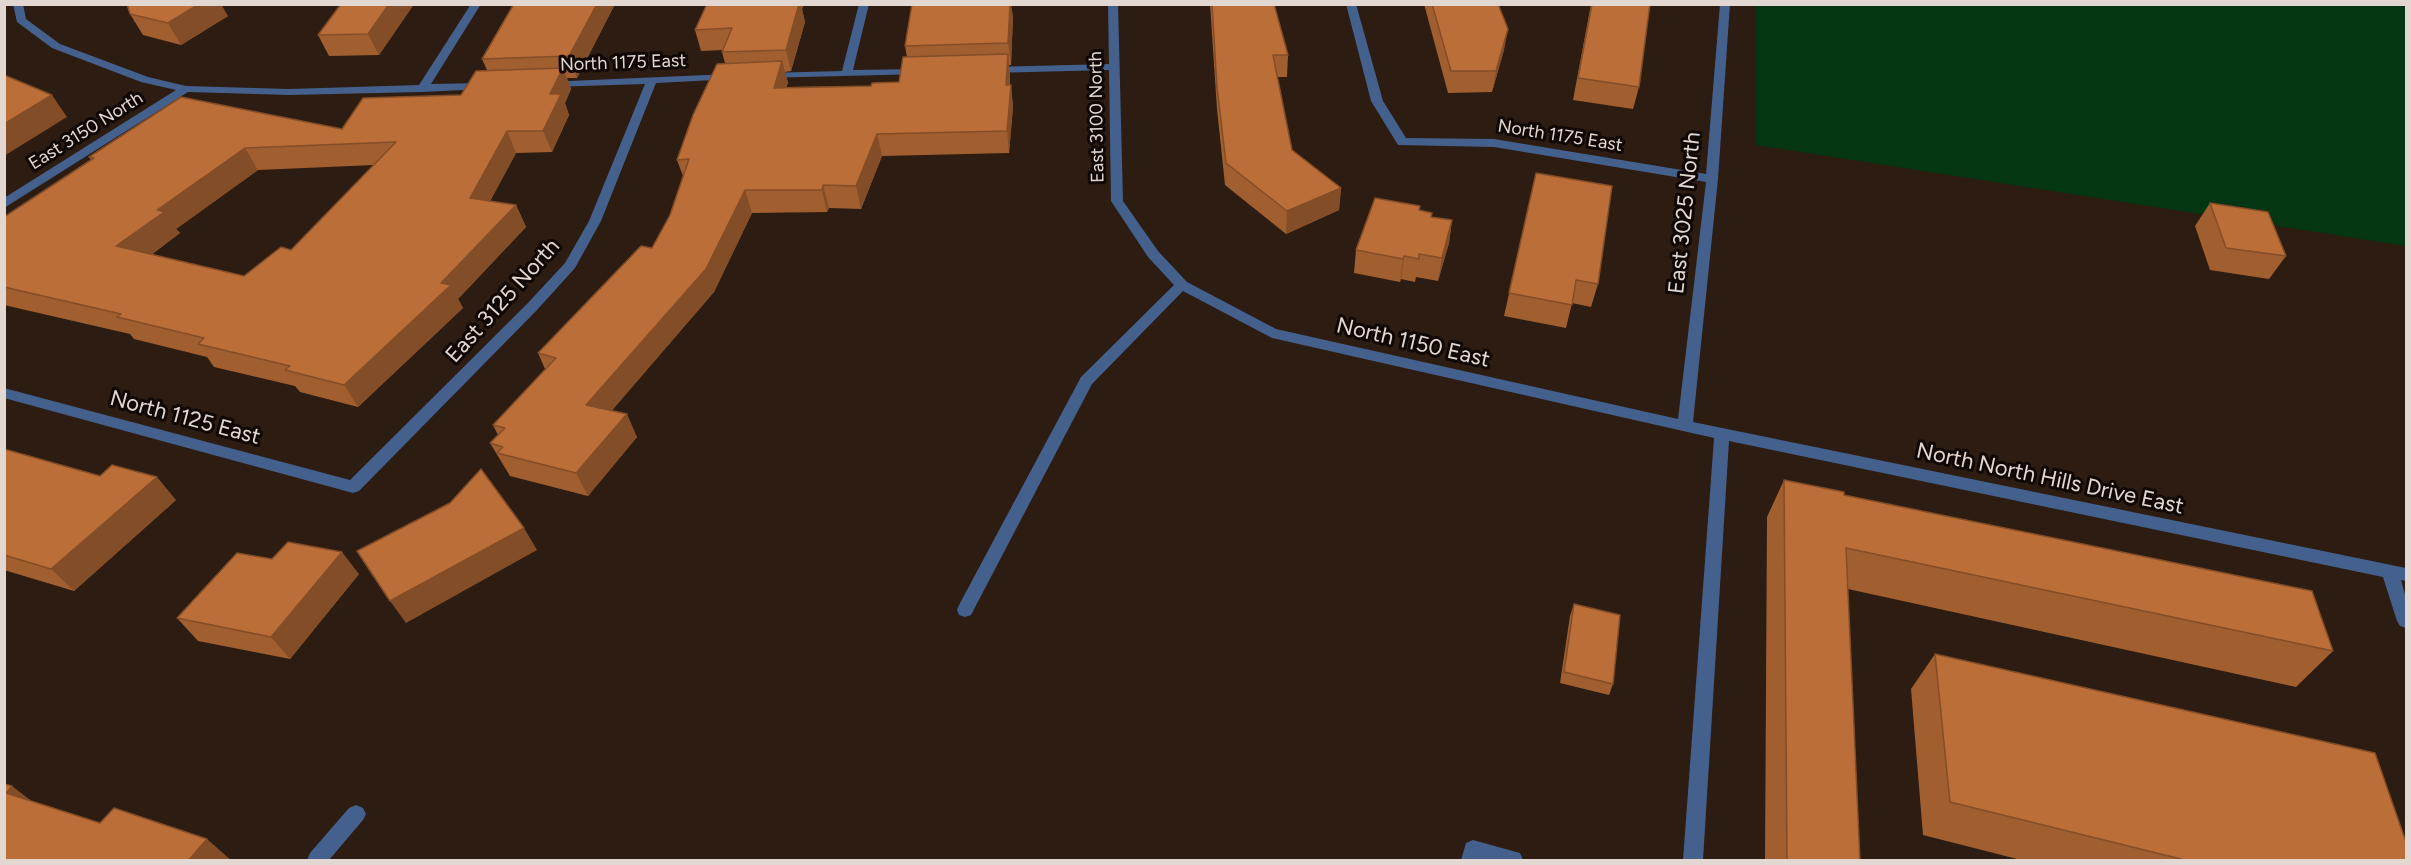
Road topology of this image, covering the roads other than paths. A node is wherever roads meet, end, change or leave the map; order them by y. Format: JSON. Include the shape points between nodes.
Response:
{"nodes":[{"id":1,"x":18,"y":4,"type":"edge"},
{"id":2,"x":476,"y":4,"type":"edge"},
{"id":3,"x":864,"y":4,"type":"edge"},
{"id":4,"x":1113,"y":4,"type":"edge"},
{"id":5,"x":1351,"y":4,"type":"edge"},
{"id":6,"x":1725,"y":4,"type":"edge"},
{"id":7,"x":1114,"y":67,"type":"junction"},
{"id":8,"x":977,"y":71,"type":"edge"},
{"id":9,"x":929,"y":72,"type":"edge"},
{"id":10,"x":847,"y":74,"type":"junction"},
{"id":11,"x":652,"y":80,"type":"junction"},
{"id":12,"x":537,"y":84,"type":"edge"},
{"id":13,"x":490,"y":86,"type":"edge"},
{"id":14,"x":186,"y":89,"type":"junction"},
{"id":15,"x":422,"y":89,"type":"junction"},
{"id":16,"x":1712,"y":179,"type":"junction"},
{"id":17,"x":4,"y":204,"type":"edge"},
{"id":18,"x":1153,"y":254,"type":"joint"},
{"id":19,"x":1182,"y":285,"type":"junction"},
{"id":20,"x":4,"y":393,"type":"edge"},
{"id":21,"x":1685,"y":426,"type":"junction"},
{"id":22,"x":1722,"y":434,"type":"junction"},
{"id":23,"x":353,"y":487,"type":"joint"},
{"id":24,"x":2389,"y":571,"type":"junction"},
{"id":25,"x":2406,"y":575,"type":"edge"},
{"id":26,"x":965,"y":610,"type":"dead end"},
{"id":27,"x":2406,"y":621,"type":"edge"},
{"id":28,"x":356,"y":814,"type":"dead end"},
{"id":29,"x":317,"y":861,"type":"edge"},
{"id":30,"x":1471,"y":861,"type":"edge"},
{"id":31,"x":1513,"y":861,"type":"edge"},
{"id":32,"x":1693,"y":861,"type":"edge"}],
"edges":[{"from":1,"to":14,"type":"street","via":[[21,20],[56,46],[144,80]]},
{"from":2,"to":15,"type":"street"},
{"from":3,"to":10,"type":"street"},
{"from":4,"to":7,"type":"street","name":"East 3100 North"},
{"from":5,"to":16,"type":"street","name":"North 1175 East","via":[[1377,101],[1402,142],[1494,142]]},
{"from":6,"to":16,"type":"street","name":"East 3025 North"},
{"from":7,"to":8,"type":"street"},
{"from":7,"to":18,"type":"street","name":"East 3100 North","via":[[1117,201]]},
{"from":9,"to":10,"type":"street","name":"North 1175 East"},
{"from":10,"to":11,"type":"street","name":"North 1175 East"},
{"from":11,"to":12,"type":"street","name":"North 1175 East"},
{"from":11,"to":23,"type":"street","name":"East 3125 North","via":[[595,221],[570,265]]},
{"from":13,"to":15,"type":"street"},
{"from":14,"to":15,"type":"street"},
{"from":14,"to":17,"type":"street","name":"East 3150 North"},
{"from":16,"to":21,"type":"street","name":"East 3025 North"},
{"from":18,"to":19,"type":"street","name":"North 1150 East"},
{"from":19,"to":21,"type":"street","name":"North 1150 East","via":[[1272,333]]},
{"from":19,"to":26,"type":"street","via":[[1086,381]]},
{"from":20,"to":23,"type":"street","name":"North 1125 East"},
{"from":21,"to":22,"type":"street","name":"North North Hills Drive East"},
{"from":22,"to":24,"type":"street","name":"North North Hills Drive East"},
{"from":22,"to":32,"type":"street"},
{"from":24,"to":25,"type":"street","name":"North North Hills Drive East"},
{"from":24,"to":27,"type":"street"},
{"from":28,"to":29,"type":"street"},
{"from":30,"to":31,"type":"street","via":[[1473,849]]}]}
